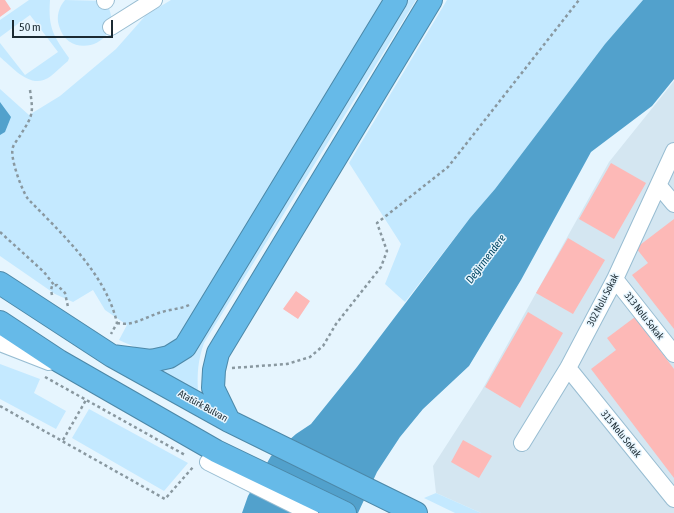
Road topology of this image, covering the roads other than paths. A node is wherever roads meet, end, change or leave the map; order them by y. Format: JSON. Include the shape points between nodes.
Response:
{"nodes":[{"id":1,"x":154,"y":0,"type":"edge"},
{"id":2,"x":396,"y":0,"type":"edge"},
{"id":3,"x":431,"y":0,"type":"edge"},
{"id":4,"x":111,"y":27,"type":"dead end"},
{"id":5,"x":674,"y":151,"type":"edge"},
{"id":6,"x":659,"y":186,"type":"junction"},
{"id":7,"x":674,"y":204,"type":"edge"},
{"id":8,"x":615,"y":278,"type":"junction"},
{"id":9,"x":0,"y":283,"type":"edge"},
{"id":10,"x":0,"y":322,"type":"edge"},
{"id":11,"x":0,"y":343,"type":"edge"},
{"id":12,"x":111,"y":346,"type":"junction"},
{"id":13,"x":674,"y":354,"type":"edge"},
{"id":14,"x":568,"y":368,"type":"junction"},
{"id":15,"x":86,"y":376,"type":"junction"},
{"id":16,"x":229,"y":421,"type":"junction"},
{"id":17,"x":522,"y":443,"type":"dead end"},
{"id":18,"x":207,"y":458,"type":"junction"},
{"id":19,"x":674,"y":499,"type":"edge"},
{"id":20,"x":408,"y":509,"type":"edge"},
{"id":21,"x":310,"y":513,"type":"edge"},
{"id":22,"x":345,"y":513,"type":"edge"}],
"edges":[{"from":1,"to":4,"type":"street"},
{"from":2,"to":12,"type":"highway","via":[[185,347],[170,357],[151,361]]},
{"from":3,"to":16,"type":"highway","via":[[218,353],[213,388]]},
{"from":5,"to":6,"type":"street","name":"302 Nolu Sokak"},
{"from":6,"to":7,"type":"street"},
{"from":6,"to":8,"type":"street","name":"302 Nolu Sokak"},
{"from":8,"to":13,"type":"street","name":"313 Nolu Sokak"},
{"from":8,"to":14,"type":"street","name":"302 Nolu Sokak"},
{"from":9,"to":12,"type":"highway","name":"Atatürk Bulvarı"},
{"from":10,"to":15,"type":"highway"},
{"from":11,"to":15,"type":"street"},
{"from":12,"to":16,"type":"highway","name":"Atatürk Bulvarı"},
{"from":14,"to":17,"type":"street","name":"302 Nolu Sokak"},
{"from":14,"to":19,"type":"street","name":"315 Nolu Sokak"},
{"from":15,"to":18,"type":"highway"},
{"from":16,"to":20,"type":"highway","name":"Atatürk Bulvarı"},
{"from":18,"to":21,"type":"street"},
{"from":18,"to":22,"type":"highway"}]}
